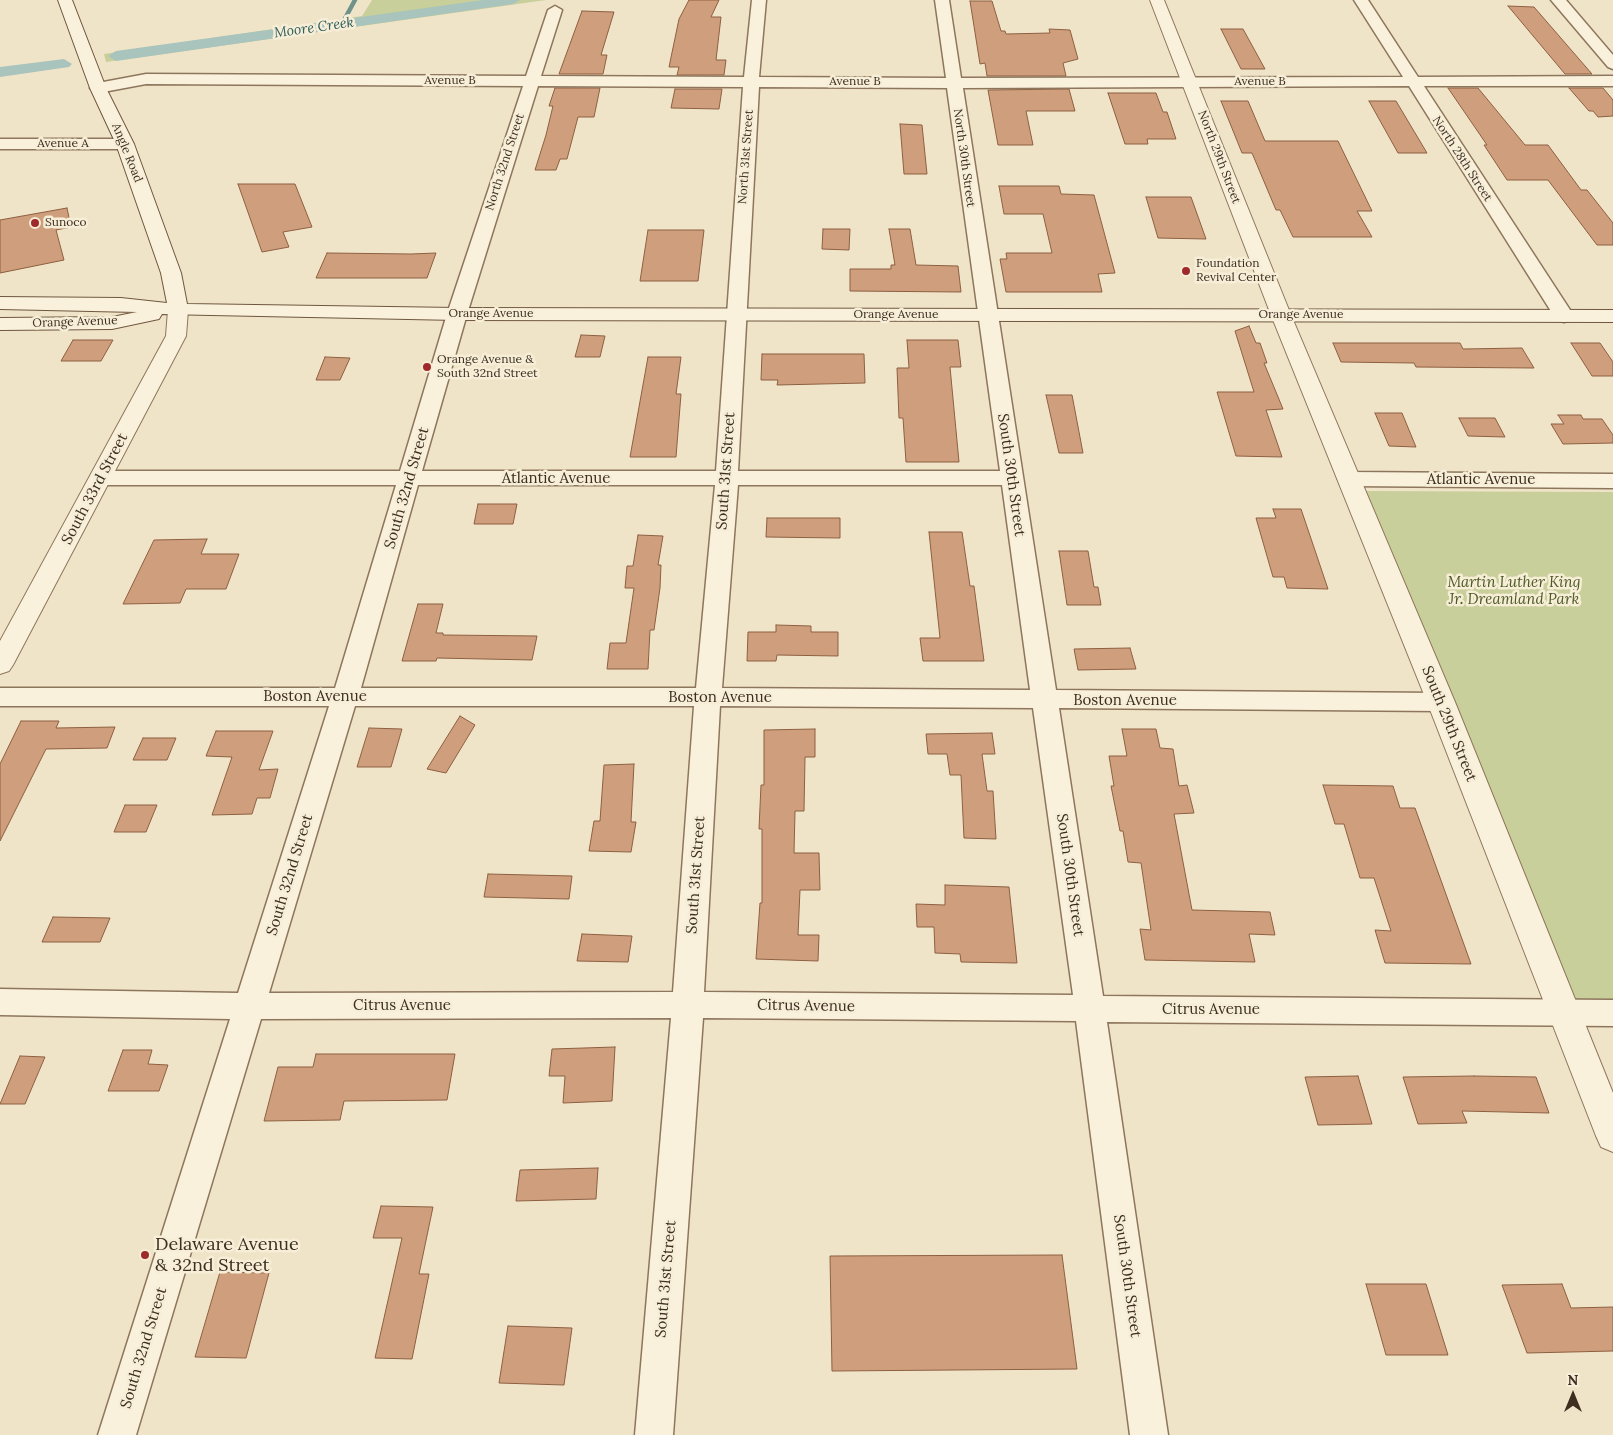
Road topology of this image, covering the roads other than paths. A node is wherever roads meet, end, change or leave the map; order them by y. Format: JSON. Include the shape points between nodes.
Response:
{"nodes":[{"id":1,"x":66,"y":0,"type":"edge"},
{"id":2,"x":759,"y":0,"type":"edge"},
{"id":3,"x":942,"y":0,"type":"edge"},
{"id":4,"x":1157,"y":0,"type":"edge"},
{"id":5,"x":1360,"y":0,"type":"edge"},
{"id":6,"x":1558,"y":0,"type":"edge"},
{"id":7,"x":555,"y":10,"type":"dead end"},
{"id":8,"x":1613,"y":64,"type":"edge"},
{"id":9,"x":531,"y":81,"type":"junction"},
{"id":10,"x":1412,"y":81,"type":"junction"},
{"id":11,"x":1613,"y":81,"type":"edge"},
{"id":12,"x":751,"y":82,"type":"junction"},
{"id":13,"x":1190,"y":82,"type":"junction"},
{"id":14,"x":953,"y":83,"type":"junction"},
{"id":15,"x":98,"y":88,"type":"junction"},
{"id":16,"x":0,"y":144,"type":"edge"},
{"id":17,"x":126,"y":144,"type":"junction"},
{"id":18,"x":0,"y":302,"type":"edge"},
{"id":19,"x":178,"y":310,"type":"junction"},
{"id":20,"x":457,"y":314,"type":"junction"},
{"id":21,"x":736,"y":315,"type":"junction"},
{"id":22,"x":1281,"y":315,"type":"junction"},
{"id":23,"x":987,"y":316,"type":"junction"},
{"id":24,"x":1564,"y":316,"type":"junction"},
{"id":25,"x":1613,"y":316,"type":"edge"},
{"id":26,"x":0,"y":324,"type":"edge"},
{"id":27,"x":101,"y":478,"type":"junction"},
{"id":28,"x":727,"y":478,"type":"junction"},
{"id":29,"x":1011,"y":478,"type":"junction"},
{"id":30,"x":410,"y":479,"type":"junction"},
{"id":31,"x":1349,"y":480,"type":"junction"},
{"id":32,"x":1613,"y":481,"type":"edge"},
{"id":33,"x":0,"y":664,"type":"edge"},
{"id":34,"x":0,"y":697,"type":"edge"},
{"id":35,"x":344,"y":697,"type":"junction"},
{"id":36,"x":708,"y":698,"type":"junction"},
{"id":37,"x":1044,"y":701,"type":"junction"},
{"id":38,"x":1441,"y":702,"type":"junction"},
{"id":39,"x":0,"y":1002,"type":"edge"},
{"id":40,"x":688,"y":1005,"type":"junction"},
{"id":41,"x":250,"y":1006,"type":"junction"},
{"id":42,"x":1090,"y":1009,"type":"junction"},
{"id":43,"x":1563,"y":1012,"type":"junction"},
{"id":44,"x":1613,"y":1013,"type":"edge"},
{"id":45,"x":1613,"y":1136,"type":"edge"},
{"id":46,"x":117,"y":1435,"type":"edge"},
{"id":47,"x":654,"y":1435,"type":"edge"},
{"id":48,"x":1149,"y":1435,"type":"edge"}],
"edges":[{"from":1,"to":15,"type":"main road","name":"Angle Road"},
{"from":2,"to":12,"type":"street","name":"North 31st Street"},
{"from":3,"to":14,"type":"street","name":"North 30th Street"},
{"from":4,"to":13,"type":"main road","name":"North 29th Street"},
{"from":5,"to":10,"type":"street","name":"North 28th Street"},
{"from":6,"to":8,"type":"street"},
{"from":7,"to":9,"type":"street","name":"North 32nd Street"},
{"from":9,"to":12,"type":"street","name":"Avenue B"},
{"from":9,"to":15,"type":"street","name":"Avenue B","via":[[146,79]]},
{"from":9,"to":20,"type":"street","name":"North 32nd Street"},
{"from":10,"to":11,"type":"street","name":"Avenue B"},
{"from":10,"to":13,"type":"street","name":"Avenue B"},
{"from":10,"to":24,"type":"street","name":"North 28th Street"},
{"from":12,"to":14,"type":"street","name":"Avenue B"},
{"from":12,"to":21,"type":"street","name":"North 31st Street"},
{"from":13,"to":14,"type":"street","name":"Avenue B"},
{"from":13,"to":22,"type":"main road","name":"North 29th Street"},
{"from":14,"to":23,"type":"street","name":"North 30th Street"},
{"from":15,"to":17,"type":"main road","name":"Angle Road"},
{"from":16,"to":17,"type":"street","name":"Avenue A"},
{"from":17,"to":19,"type":"main road","name":"Angle Road","via":[[171,273]]},
{"from":18,"to":19,"type":"main road","name":"Orange Avenue","via":[[121,304]]},
{"from":19,"to":20,"type":"main road","name":"Orange Avenue"},
{"from":19,"to":26,"type":"main road","name":"Orange Avenue","via":[[112,323]]},
{"from":19,"to":27,"type":"main road","name":"South 33rd Street","via":[[176,336]]},
{"from":20,"to":21,"type":"main road","name":"Orange Avenue"},
{"from":20,"to":30,"type":"street","name":"South 32nd Street"},
{"from":21,"to":23,"type":"main road","name":"Orange Avenue"},
{"from":21,"to":28,"type":"street","name":"South 31st Street"},
{"from":22,"to":23,"type":"main road","name":"Orange Avenue"},
{"from":22,"to":24,"type":"main road","name":"Orange Avenue"},
{"from":22,"to":31,"type":"main road","name":"South 29th Street"},
{"from":23,"to":29,"type":"street","name":"South 30th Street"},
{"from":24,"to":25,"type":"main road","name":"Orange Avenue"},
{"from":27,"to":30,"type":"street","name":"Atlantic Avenue"},
{"from":27,"to":33,"type":"main road","name":"South 33rd Street"},
{"from":28,"to":29,"type":"street","name":"Atlantic Avenue"},
{"from":28,"to":30,"type":"street","name":"Atlantic Avenue"},
{"from":28,"to":36,"type":"street","name":"South 31st Street"},
{"from":29,"to":37,"type":"street","name":"South 30th Street"},
{"from":30,"to":35,"type":"street","name":"South 32nd Street"},
{"from":31,"to":32,"type":"street","name":"Atlantic Avenue"},
{"from":31,"to":38,"type":"main road","name":"South 29th Street"},
{"from":34,"to":35,"type":"street","name":"Boston Avenue"},
{"from":35,"to":36,"type":"street","name":"Boston Avenue"},
{"from":35,"to":41,"type":"street","name":"South 32nd Street"},
{"from":36,"to":37,"type":"street","name":"Boston Avenue"},
{"from":36,"to":40,"type":"street","name":"South 31st Street"},
{"from":37,"to":38,"type":"street","name":"Boston Avenue"},
{"from":37,"to":42,"type":"street","name":"South 30th Street"},
{"from":38,"to":43,"type":"main road","name":"South 29th Street"},
{"from":39,"to":41,"type":"street","name":"Citrus Avenue"},
{"from":40,"to":41,"type":"street","name":"Citrus Avenue"},
{"from":40,"to":42,"type":"street","name":"Citrus Avenue"},
{"from":40,"to":47,"type":"street","name":"South 31st Street"},
{"from":41,"to":46,"type":"street","name":"South 32nd Street"},
{"from":42,"to":43,"type":"street","name":"Citrus Avenue"},
{"from":42,"to":48,"type":"street","name":"South 30th Street"},
{"from":43,"to":44,"type":"street","name":"Citrus Avenue"},
{"from":43,"to":45,"type":"main road","name":"South 29th Street"}]}
